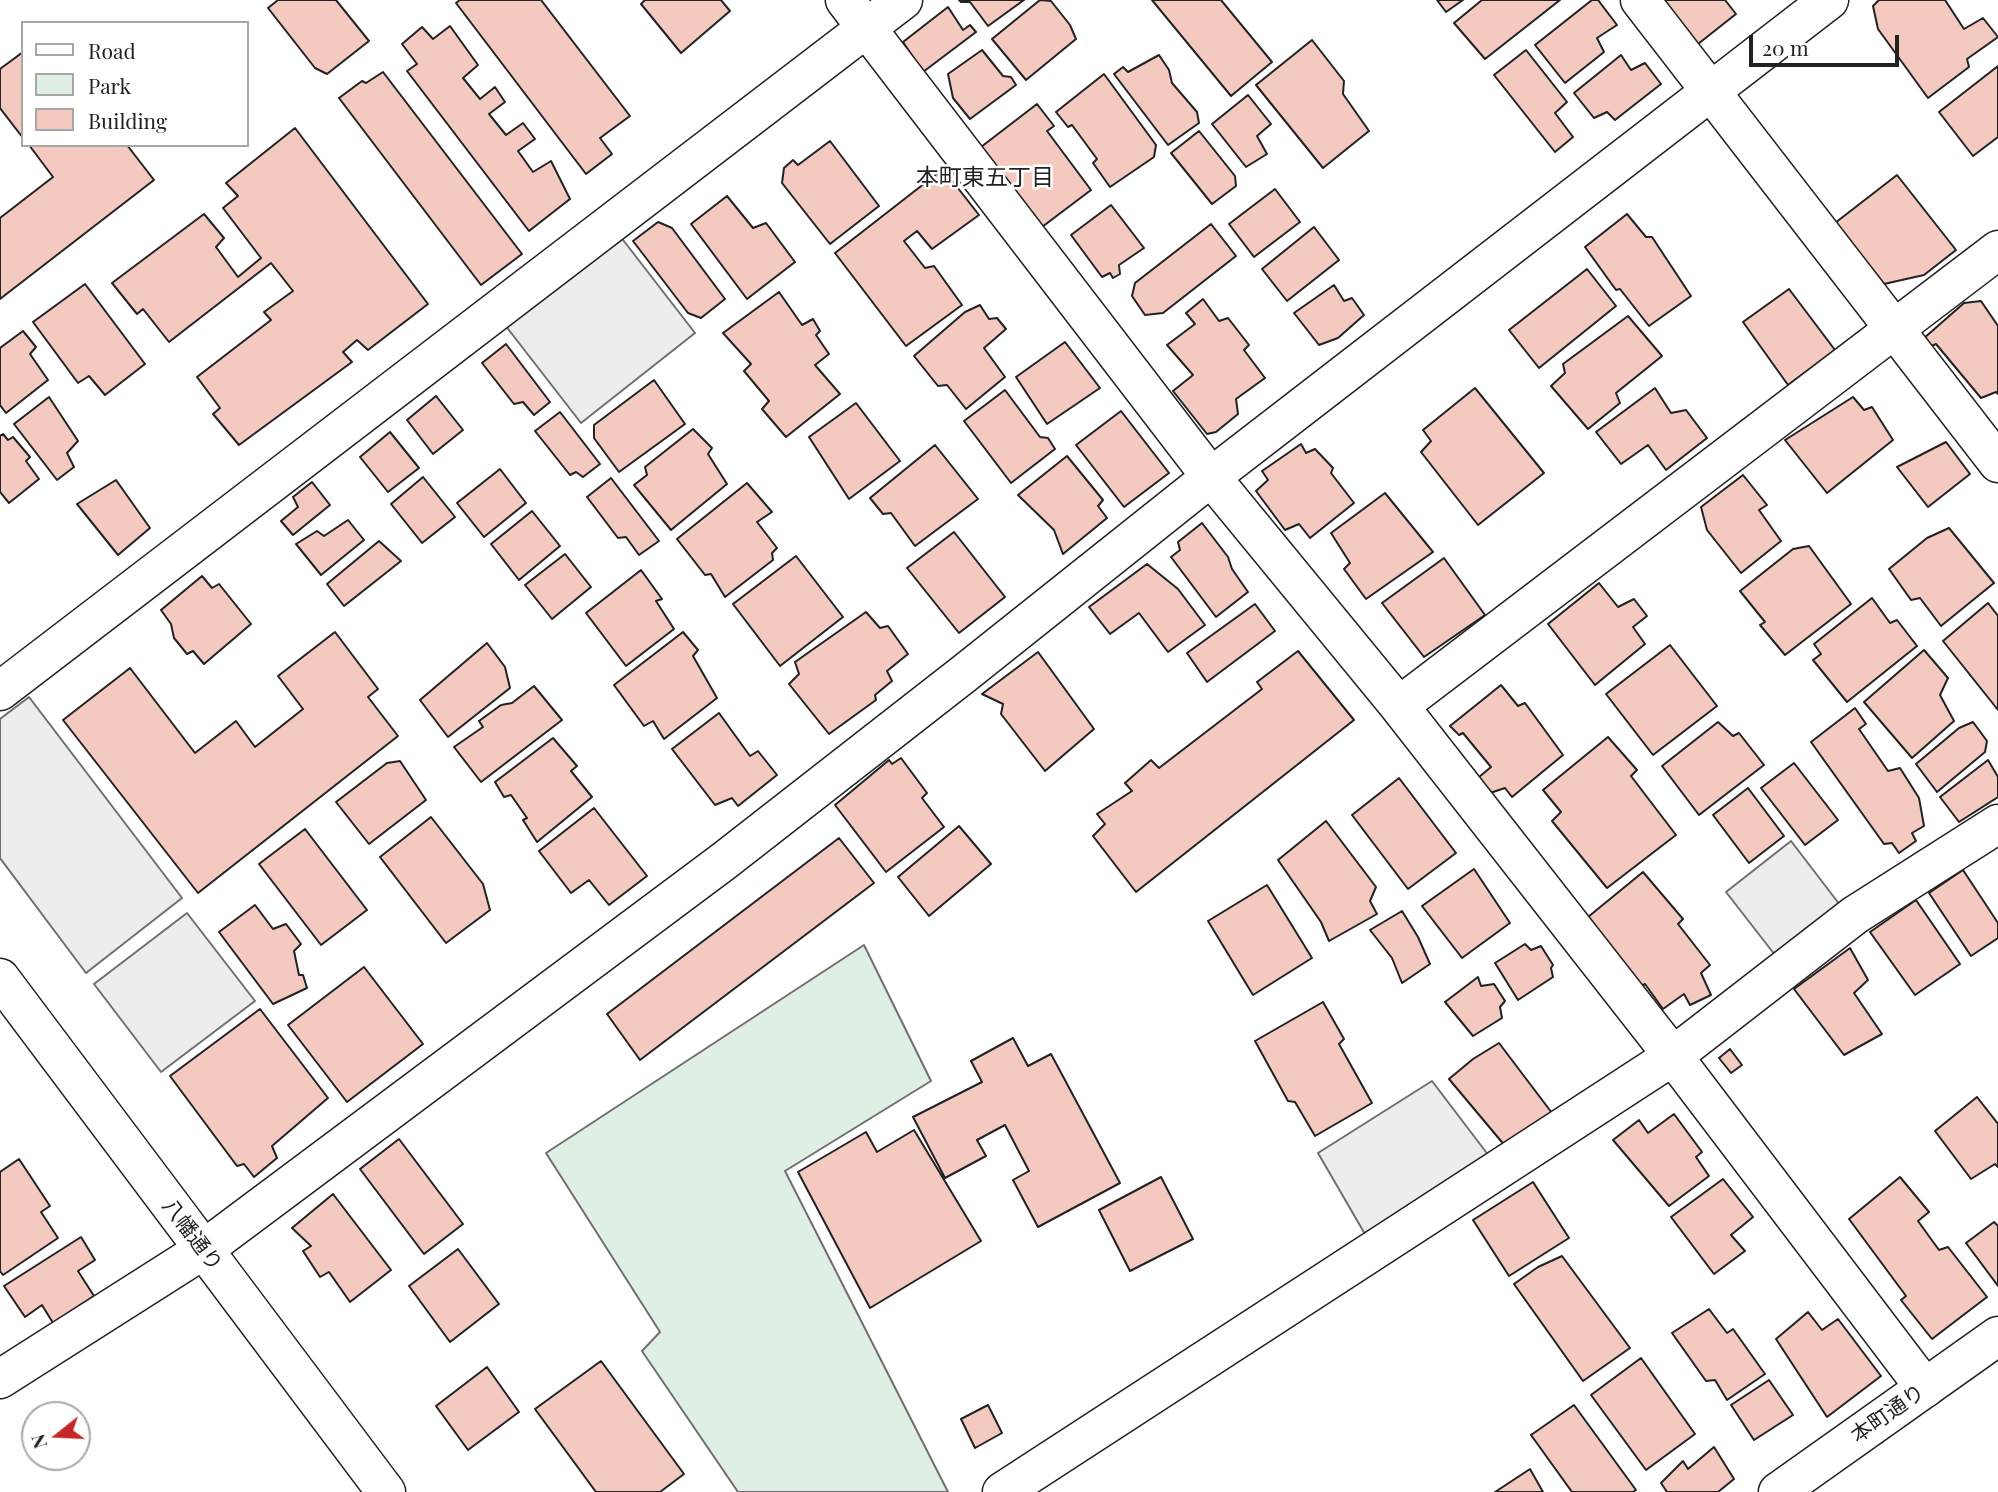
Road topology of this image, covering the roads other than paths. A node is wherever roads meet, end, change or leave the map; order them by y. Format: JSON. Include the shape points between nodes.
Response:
{"nodes":[{"id":1,"x":903,"y":0,"type":"edge"},
{"id":2,"x":1640,"y":0,"type":"edge"},
{"id":3,"x":1829,"y":0,"type":"edge"},
{"id":4,"x":855,"y":14,"type":"edge"},
{"id":5,"x":1710,"y":93,"type":"junction"},
{"id":6,"x":1998,"y":250,"type":"edge"},
{"id":7,"x":1893,"y":330,"type":"junction"},
{"id":8,"x":1998,"y":463,"type":"edge"},
{"id":9,"x":1211,"y":477,"type":"junction"},
{"id":10,"x":0,"y":691,"type":"edge"},
{"id":11,"x":1399,"y":706,"type":"junction"},
{"id":12,"x":1998,"y":824,"type":"edge"},
{"id":13,"x":0,"y":978,"type":"edge"},
{"id":14,"x":1673,"y":1056,"type":"junction"},
{"id":15,"x":203,"y":1250,"type":"junction"},
{"id":16,"x":1998,"y":1336,"type":"edge"},
{"id":17,"x":0,"y":1379,"type":"edge"},
{"id":18,"x":1925,"y":1388,"type":"junction"},
{"id":19,"x":1047,"y":1480,"type":"edge"},
{"id":20,"x":386,"y":1492,"type":"edge"},
{"id":21,"x":1002,"y":1492,"type":"edge"},
{"id":22,"x":1778,"y":1492,"type":"edge"}],
"edges":[{"from":1,"to":4,"type":"street"},
{"from":2,"to":5,"type":"street"},
{"from":3,"to":5,"type":"street"},
{"from":4,"to":9,"type":"street"},
{"from":4,"to":10,"type":"street"},
{"from":5,"to":7,"type":"street"},
{"from":5,"to":9,"type":"street"},
{"from":6,"to":7,"type":"street"},
{"from":7,"to":8,"type":"street"},
{"from":7,"to":11,"type":"street"},
{"from":9,"to":11,"type":"street"},
{"from":9,"to":15,"type":"street","via":[[724,861]]},
{"from":11,"to":14,"type":"street"},
{"from":12,"to":14,"type":"street","via":[[1855,915]]},
{"from":13,"to":15,"type":"street","name":"八幡通り"},
{"from":14,"to":18,"type":"street"},
{"from":14,"to":19,"type":"street"},
{"from":15,"to":17,"type":"street"},
{"from":15,"to":20,"type":"street","name":"八幡通り"},
{"from":16,"to":18,"type":"street","name":"本町通り"},
{"from":18,"to":22,"type":"street","name":"本町通り"},
{"from":19,"to":21,"type":"street"}]}
